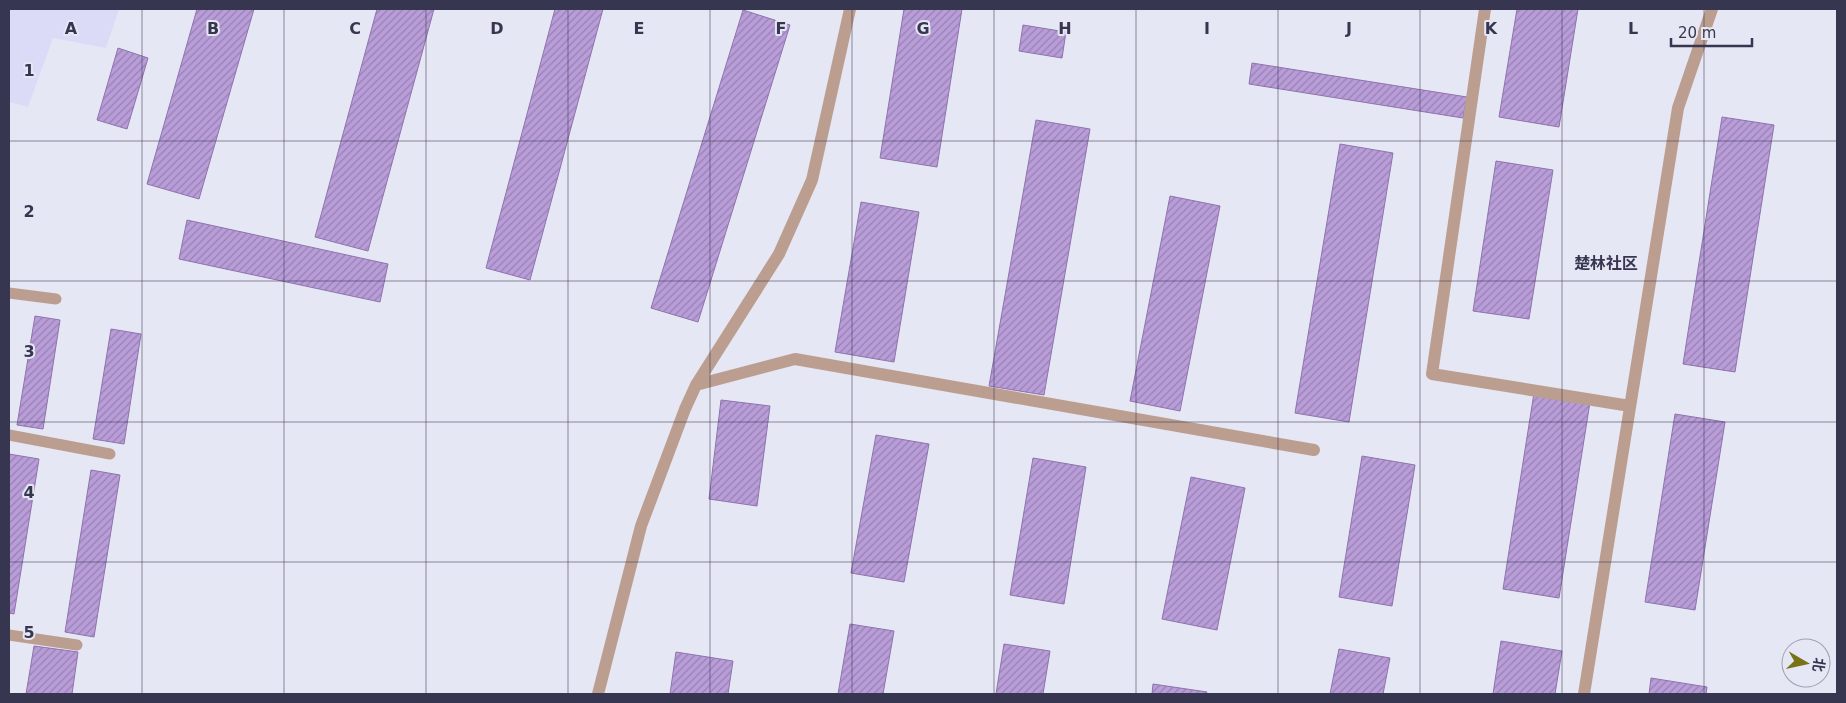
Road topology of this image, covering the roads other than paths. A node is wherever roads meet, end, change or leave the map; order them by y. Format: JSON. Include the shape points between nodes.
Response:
{"nodes":[{"id":1,"x":850,"y":9,"type":"edge"},
{"id":2,"x":1485,"y":9,"type":"edge"},
{"id":3,"x":1712,"y":9,"type":"edge"},
{"id":4,"x":9,"y":293,"type":"edge"},
{"id":5,"x":56,"y":300,"type":"dead end"},
{"id":6,"x":696,"y":385,"type":"junction"},
{"id":7,"x":1630,"y":406,"type":"junction"},
{"id":8,"x":9,"y":435,"type":"edge"},
{"id":9,"x":1314,"y":450,"type":"dead end"},
{"id":10,"x":110,"y":454,"type":"dead end"},
{"id":11,"x":9,"y":635,"type":"edge"},
{"id":12,"x":77,"y":645,"type":"dead end"},
{"id":13,"x":598,"y":694,"type":"edge"},
{"id":14,"x":1584,"y":694,"type":"edge"}],
"edges":[{"from":1,"to":6,"type":"street","via":[[812,180],[779,254]]},
{"from":2,"to":7,"type":"street","via":[[1432,374]]},
{"from":3,"to":7,"type":"street","via":[[1678,108]]},
{"from":4,"to":5,"type":"lane"},
{"from":6,"to":9,"type":"street","via":[[795,359]]},
{"from":6,"to":13,"type":"street","via":[[641,526]]},
{"from":7,"to":14,"type":"street"},
{"from":8,"to":10,"type":"lane"},
{"from":11,"to":12,"type":"lane"}]}
